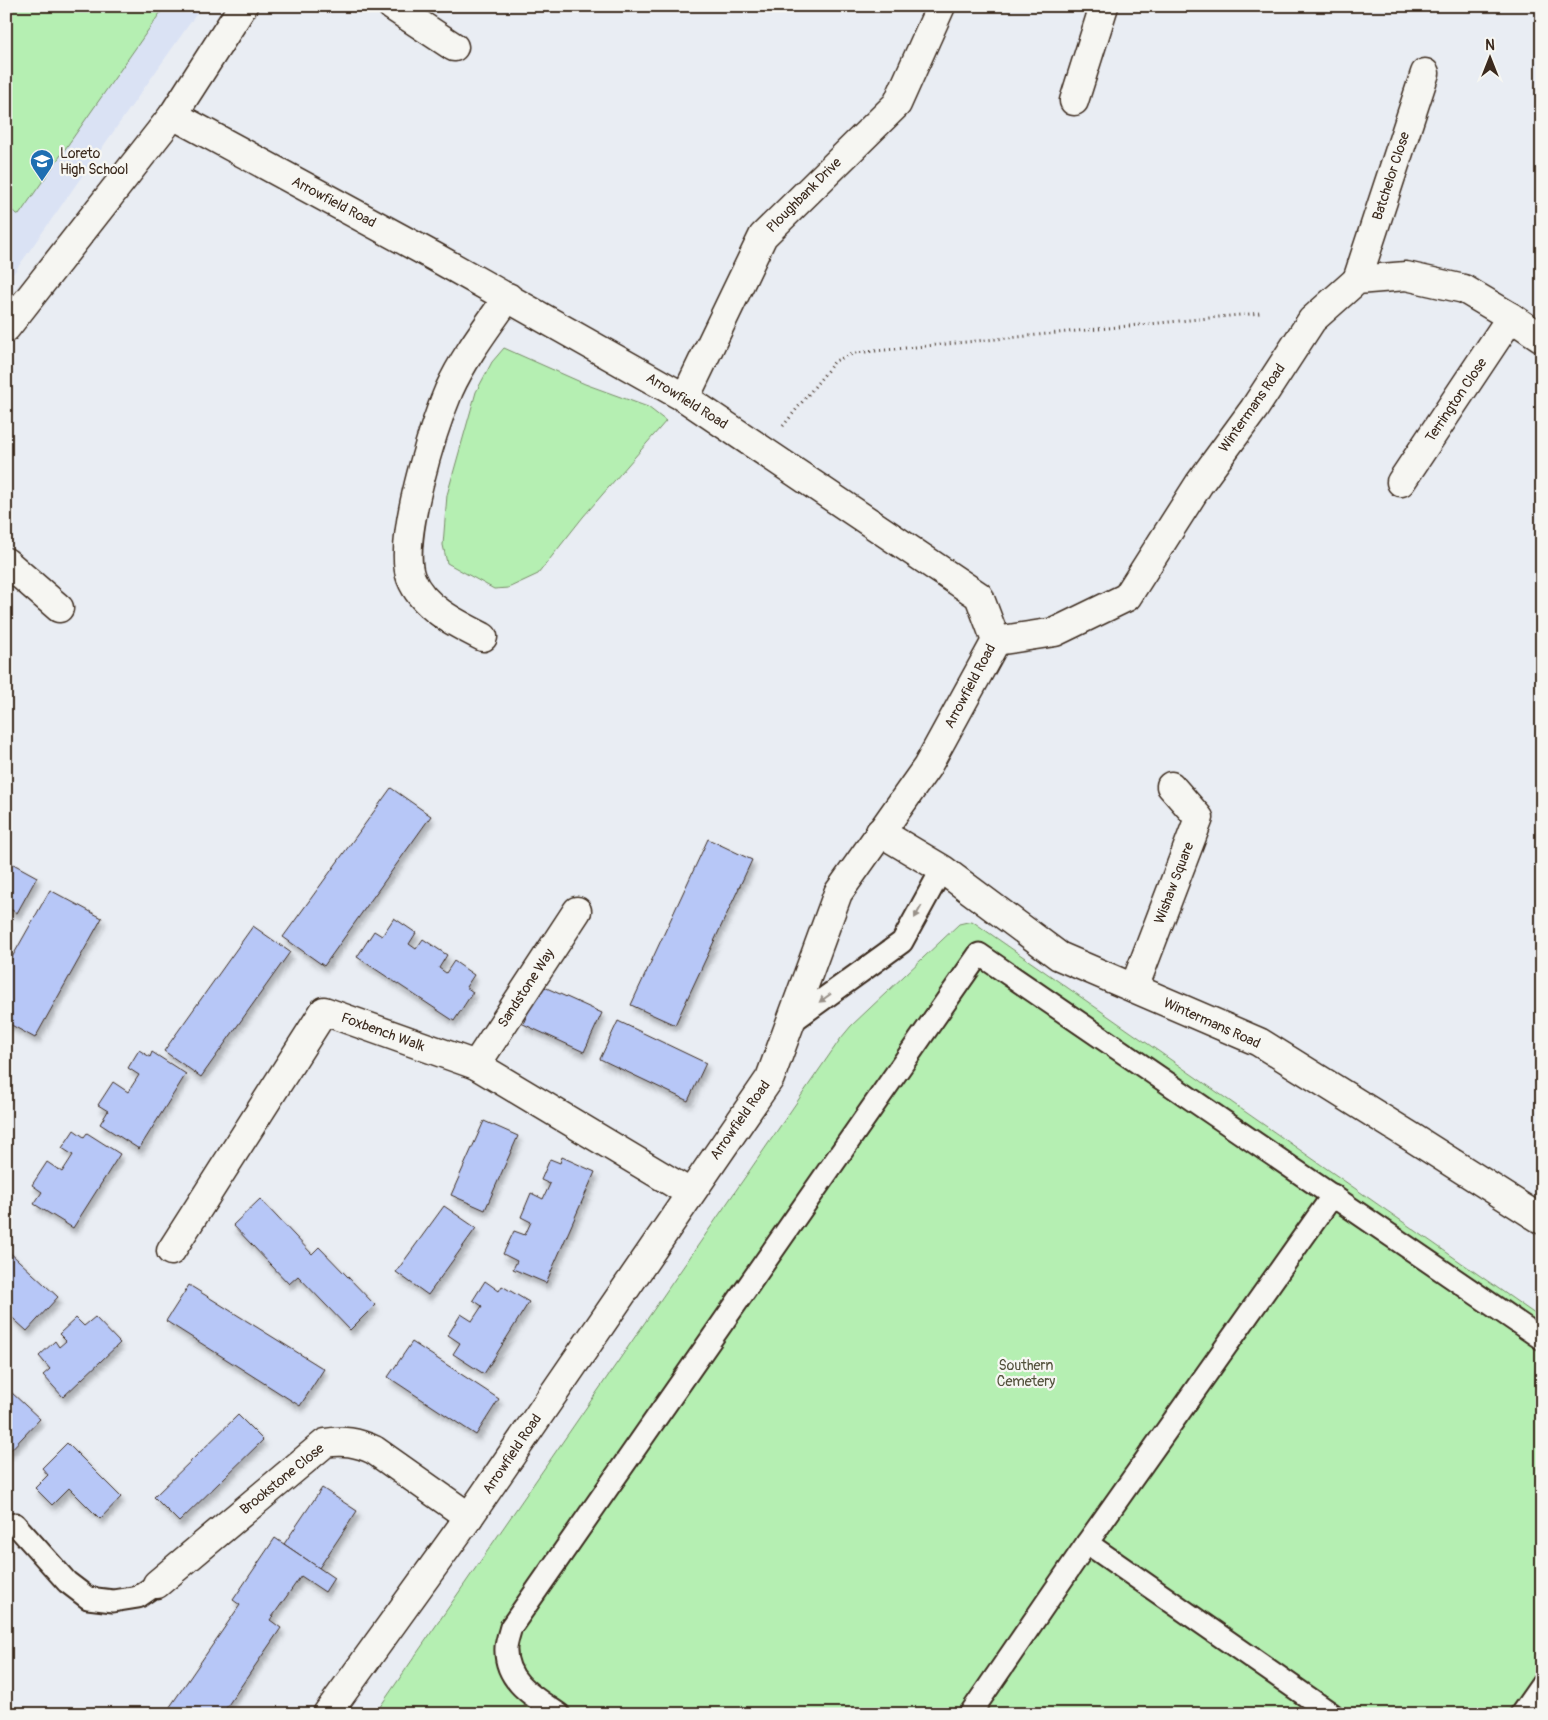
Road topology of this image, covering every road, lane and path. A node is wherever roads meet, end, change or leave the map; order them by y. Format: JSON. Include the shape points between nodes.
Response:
{"nodes":[{"id":1,"x":243,"y":6,"type":"edge"},
{"id":2,"x":392,"y":6,"type":"edge"},
{"id":3,"x":941,"y":6,"type":"edge"},
{"id":4,"x":1104,"y":6,"type":"edge"},
{"id":5,"x":454,"y":47,"type":"dead end"},
{"id":6,"x":1425,"y":73,"type":"dead end"},
{"id":7,"x":1074,"y":101,"type":"dead end"},
{"id":8,"x":173,"y":115,"type":"junction"},
{"id":9,"x":1357,"y":280,"type":"junction"},
{"id":10,"x":508,"y":297,"type":"junction"},
{"id":11,"x":1260,"y":313,"type":"dead end"},
{"id":12,"x":1511,"y":317,"type":"junction"},
{"id":13,"x":6,"y":328,"type":"edge"},
{"id":14,"x":1542,"y":338,"type":"edge"},
{"id":15,"x":685,"y":398,"type":"junction"},
{"id":16,"x":763,"y":451,"type":"junction"},
{"id":17,"x":1401,"y":482,"type":"dead end"},
{"id":18,"x":6,"y":562,"type":"edge"},
{"id":19,"x":60,"y":608,"type":"dead end"},
{"id":20,"x":483,"y":637,"type":"dead end"},
{"id":21,"x":996,"y":641,"type":"junction"},
{"id":22,"x":1171,"y":786,"type":"dead end"},
{"id":23,"x":880,"y":832,"type":"junction"},
{"id":24,"x":942,"y":869,"type":"junction"},
{"id":25,"x":576,"y":911,"type":"dead end"},
{"id":26,"x":1134,"y":988,"type":"junction"},
{"id":27,"x":790,"y":1023,"type":"junction"},
{"id":28,"x":476,"y":1065,"type":"junction"},
{"id":29,"x":690,"y":1193,"type":"junction"},
{"id":30,"x":1333,"y":1195,"type":"junction"},
{"id":31,"x":1542,"y":1220,"type":"edge"},
{"id":32,"x":171,"y":1251,"type":"dead end"},
{"id":33,"x":1542,"y":1339,"type":"edge"},
{"id":34,"x":469,"y":1516,"type":"junction"},
{"id":35,"x":15,"y":1524,"type":"dead end"},
{"id":36,"x":1086,"y":1543,"type":"junction"},
{"id":37,"x":157,"y":1584,"type":"joint"},
{"id":38,"x":1542,"y":1684,"type":"edge"},
{"id":39,"x":327,"y":1714,"type":"edge"},
{"id":40,"x":558,"y":1714,"type":"edge"},
{"id":41,"x":970,"y":1714,"type":"edge"},
{"id":42,"x":1332,"y":1714,"type":"edge"},
{"id":43,"x":1521,"y":1714,"type":"edge"}],
"edges":[{"from":1,"to":8,"type":"street"},
{"from":2,"to":5,"type":"street"},
{"from":3,"to":15,"type":"street","name":"Ploughbank Drive","via":[[897,104],[763,236]]},
{"from":4,"to":7,"type":"street"},
{"from":6,"to":9,"type":"street","name":"Batchelor Close"},
{"from":8,"to":10,"type":"street","name":"Arrowfield Road"},
{"from":8,"to":13,"type":"street"},
{"from":9,"to":12,"type":"street","via":[[1406,276],[1464,289]]},
{"from":9,"to":21,"type":"street","name":"Wintermans Road","via":[[1312,320],[1254,410],[1199,484],[1127,597],[1054,632]]},
{"from":10,"to":15,"type":"street","name":"Arrowfield Road"},
{"from":10,"to":20,"type":"street","via":[[467,356],[449,390],[432,437],[409,535],[411,578],[421,595],[451,621]]},
{"from":11,"to":16,"type":"path","via":[[855,353],[835,361]]},
{"from":12,"to":14,"type":"street"},
{"from":12,"to":17,"type":"street","name":"Terrington Close"},
{"from":15,"to":16,"type":"street","name":"Arrowfield Road"},
{"from":16,"to":21,"type":"street","name":"Arrowfield Road","via":[[979,596]]},
{"from":18,"to":19,"type":"street"},
{"from":21,"to":23,"type":"street","name":"Arrowfield Road","via":[[927,767]]},
{"from":22,"to":26,"type":"street","name":"Wishaw Square","via":[[1199,818]]},
{"from":23,"to":24,"type":"street","name":"Wintermans Road"},
{"from":23,"to":27,"type":"street","name":"Arrowfield Road","via":[[838,892]]},
{"from":24,"to":26,"type":"street","name":"Wintermans Road","via":[[1059,956]]},
{"from":24,"to":27,"type":"lane","one_way":true,"via":[[902,942]]},
{"from":25,"to":28,"type":"street","name":"Sandstone Way"},
{"from":26,"to":31,"type":"street","name":"Wintermans Road","via":[[1259,1042]]},
{"from":27,"to":29,"type":"street","name":"Arrowfield Road","via":[[770,1078]]},
{"from":28,"to":29,"type":"street","name":"Foxbench Walk"},
{"from":28,"to":32,"type":"street","name":"Foxbench Walk","via":[[324,1011]]},
{"from":29,"to":34,"type":"street","name":"Arrowfield Road"},
{"from":30,"to":33,"type":"lane"},
{"from":30,"to":36,"type":"lane"},
{"from":30,"to":40,"type":"lane","via":[[980,954],[511,1628],[506,1647],[515,1680]]},
{"from":34,"to":37,"type":"street","name":"Brookstone Close","via":[[374,1450],[340,1440],[325,1443]]},
{"from":34,"to":39,"type":"street","name":"Arrowfield Road"},
{"from":35,"to":37,"type":"lane","via":[[67,1582],[88,1598],[113,1601],[138,1597]]},
{"from":36,"to":41,"type":"lane"},
{"from":36,"to":42,"type":"lane"},
{"from":38,"to":43,"type":"lane"}]}
